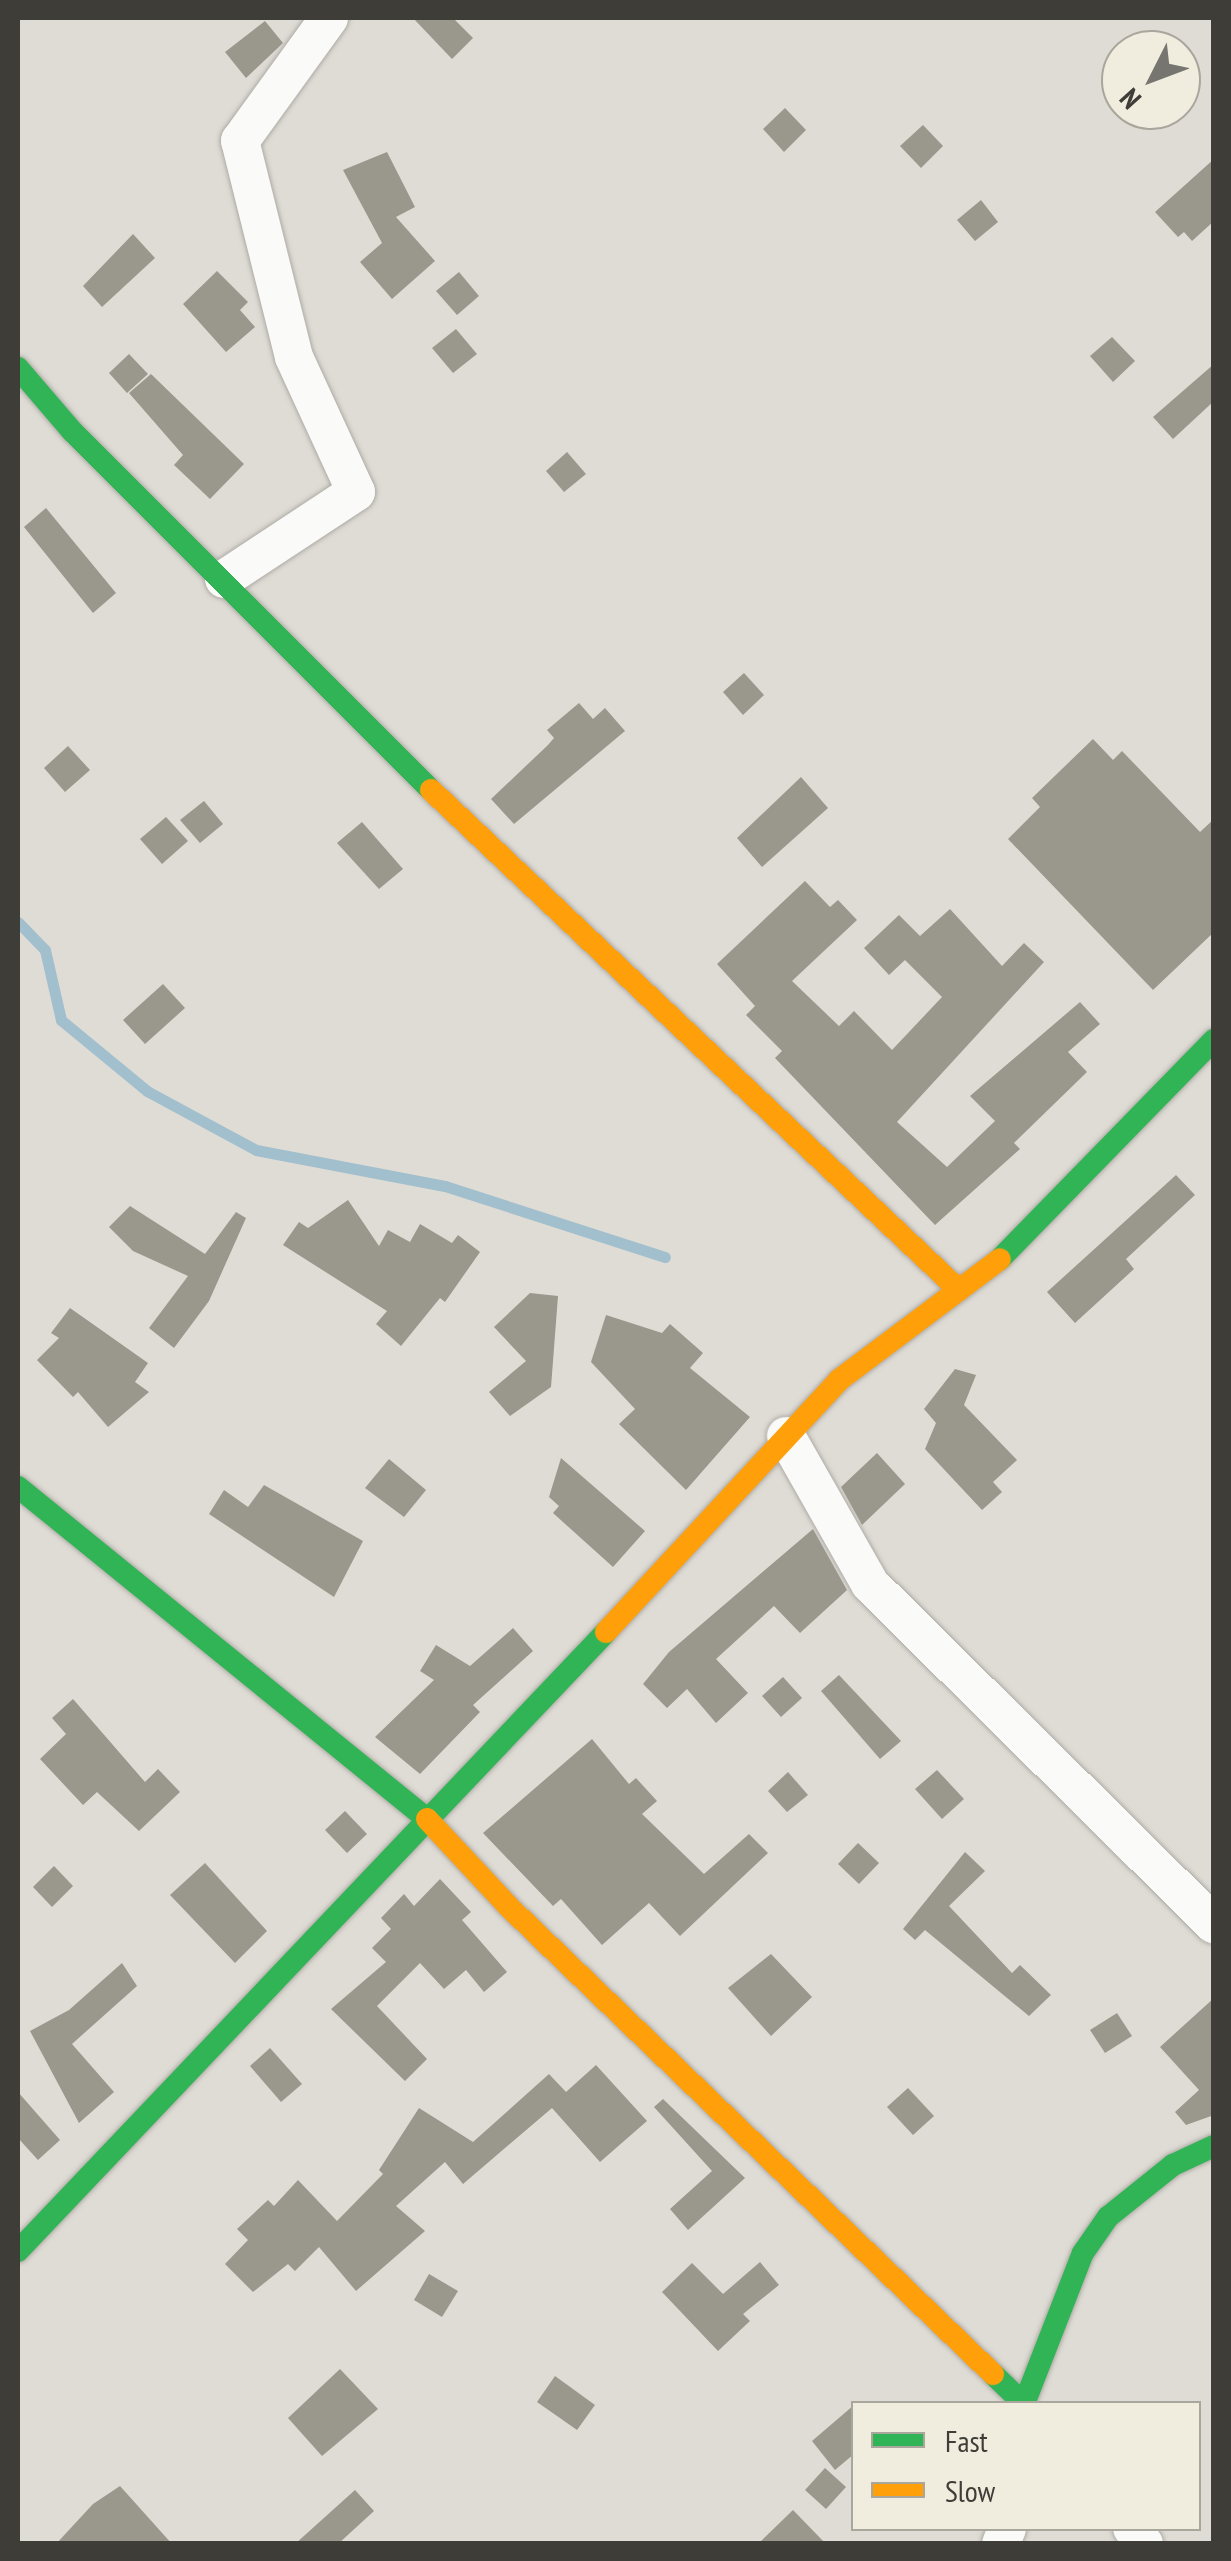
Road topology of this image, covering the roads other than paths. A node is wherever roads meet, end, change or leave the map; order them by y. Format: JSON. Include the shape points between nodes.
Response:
{"nodes":[{"id":1,"x":330,"y":18,"type":"edge"},
{"id":2,"x":18,"y":368,"type":"edge"},
{"id":3,"x":224,"y":579,"type":"junction"},
{"id":4,"x":1214,"y":1040,"type":"edge"},
{"id":5,"x":959,"y":1290,"type":"junction"},
{"id":6,"x":786,"y":1436,"type":"junction"},
{"id":7,"x":18,"y":1487,"type":"edge"},
{"id":8,"x":430,"y":1822,"type":"junction"},
{"id":9,"x":1214,"y":1924,"type":"edge"},
{"id":10,"x":1214,"y":2146,"type":"edge"},
{"id":11,"x":18,"y":2251,"type":"edge"},
{"id":12,"x":1021,"y":2401,"type":"edge"},
{"id":13,"x":1025,"y":2401,"type":"edge"}],
"edges":[{"from":1,"to":3,"type":"street","via":[[240,141],[294,356],[356,492]]},
{"from":2,"to":3,"type":"street","via":[[72,431]]},
{"from":3,"to":5,"type":"street","via":[[483,842]]},
{"from":4,"to":5,"type":"street","via":[[1016,1246]]},
{"from":5,"to":6,"type":"street","via":[[840,1380]]},
{"from":6,"to":8,"type":"street"},
{"from":6,"to":9,"type":"street","via":[[870,1584]]},
{"from":7,"to":8,"type":"street"},
{"from":8,"to":11,"type":"street"},
{"from":8,"to":12,"type":"street","via":[[508,1906]]},
{"from":10,"to":13,"type":"street","via":[[1172,2165],[1108,2217],[1082,2253]]}]}
